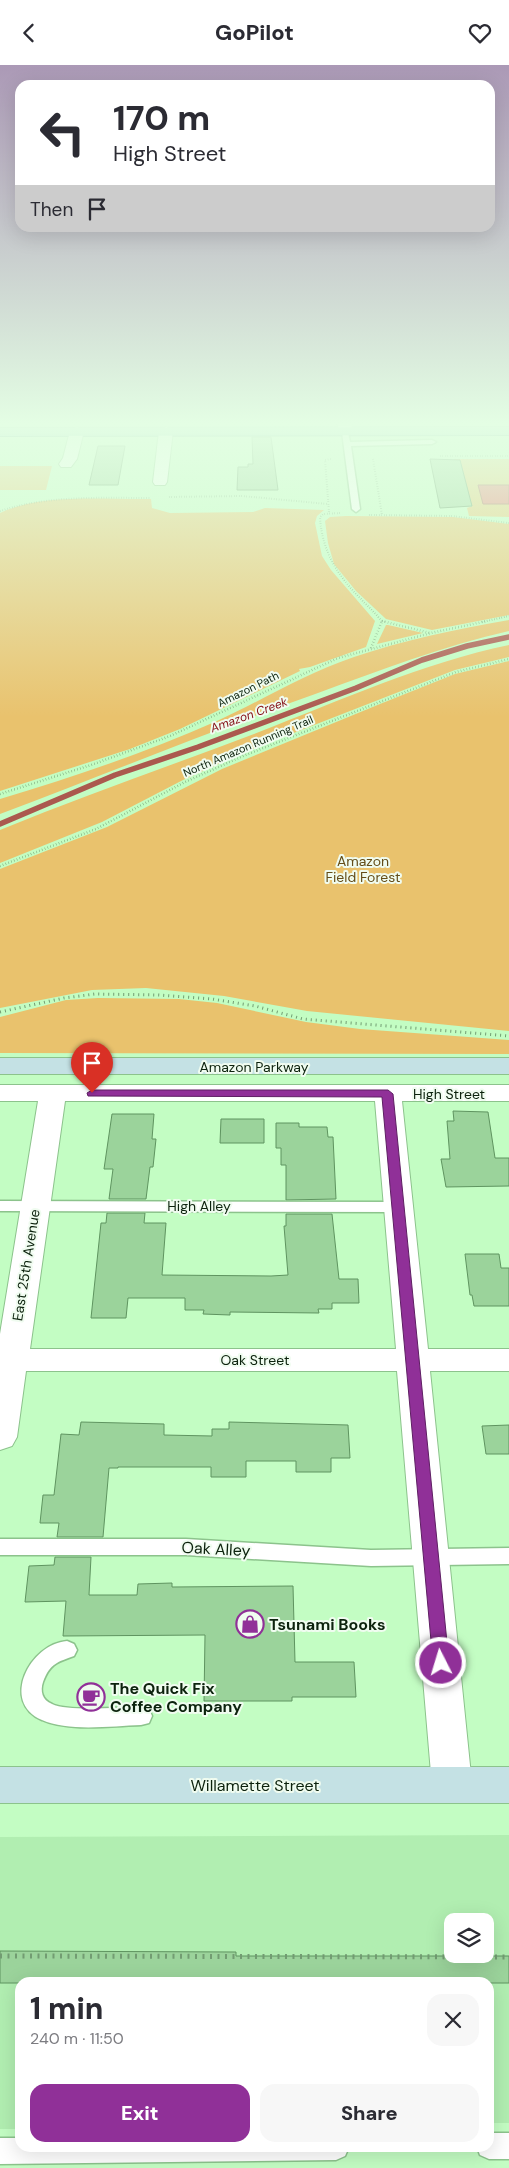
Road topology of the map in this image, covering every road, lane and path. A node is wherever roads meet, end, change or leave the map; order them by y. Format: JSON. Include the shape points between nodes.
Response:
{"nodes":[{"id":1,"x":321,"y":521,"type":"edge"},
{"id":2,"x":494,"y":521,"type":"edge"},
{"id":3,"x":509,"y":523,"type":"edge"},
{"id":4,"x":509,"y":616,"type":"edge"},
{"id":5,"x":382,"y":621,"type":"junction"},
{"id":6,"x":431,"y":633,"type":"junction"},
{"id":7,"x":371,"y":648,"type":"junction"},
{"id":8,"x":509,"y":659,"type":"edge"},
{"id":9,"x":0,"y":794,"type":"edge"},
{"id":10,"x":0,"y":866,"type":"edge"},
{"id":11,"x":0,"y":1013,"type":"edge"},
{"id":12,"x":509,"y":1036,"type":"edge"},
{"id":13,"x":0,"y":1066,"type":"edge"},
{"id":14,"x":509,"y":1066,"type":"edge"},
{"id":15,"x":0,"y":1093,"type":"edge"},
{"id":16,"x":53,"y":1093,"type":"junction"},
{"id":17,"x":509,"y":1093,"type":"edge"},
{"id":18,"x":388,"y":1094,"type":"junction"},
{"id":19,"x":0,"y":1206,"type":"edge"},
{"id":20,"x":35,"y":1206,"type":"junction"},
{"id":21,"x":398,"y":1207,"type":"junction"},
{"id":22,"x":6,"y":1360,"type":"edge"},
{"id":23,"x":414,"y":1360,"type":"junction"},
{"id":24,"x":509,"y":1360,"type":"edge"},
{"id":25,"x":0,"y":1437,"type":"edge"},
{"id":26,"x":0,"y":1547,"type":"edge"},
{"id":27,"x":509,"y":1556,"type":"edge"},
{"id":28,"x":431,"y":1557,"type":"junction"},
{"id":29,"x":67,"y":1650,"type":"dead end"},
{"id":30,"x":142,"y":1716,"type":"dead end"},
{"id":31,"x":0,"y":1785,"type":"edge"},
{"id":32,"x":452,"y":1785,"type":"junction"},
{"id":33,"x":509,"y":1785,"type":"edge"},
{"id":34,"x":0,"y":1956,"type":"edge"},
{"id":35,"x":507,"y":1957,"type":"dead end"},
{"id":36,"x":494,"y":2146,"type":"edge"},
{"id":37,"x":509,"y":2146,"type":"edge"},
{"id":38,"x":0,"y":2151,"type":"edge"},
{"id":39,"x":15,"y":2151,"type":"edge"}],
"edges":[{"from":1,"to":5,"type":"path","via":[[328,561]]},
{"from":2,"to":3,"type":"path"},
{"from":4,"to":6,"type":"path","name":"Amazon Path"},
{"from":5,"to":6,"type":"path"},
{"from":5,"to":7,"type":"path"},
{"from":6,"to":7,"type":"path","name":"Amazon Path"},
{"from":7,"to":9,"type":"path","name":"Amazon Path","via":[[300,674],[147,745]]},
{"from":8,"to":10,"type":"path","name":"North Amazon Running Trail","via":[[456,671],[243,756],[185,782],[96,829]]},
{"from":11,"to":12,"type":"path","via":[[64,997],[159,995],[255,1006],[302,1019]]},
{"from":13,"to":14,"type":"main road","name":"Amazon Parkway"},
{"from":15,"to":16,"type":"street","name":"High Street"},
{"from":16,"to":18,"type":"street","name":"High Street"},
{"from":16,"to":20,"type":"street","name":"East 25th Avenue"},
{"from":17,"to":18,"type":"street","name":"High Street"},
{"from":18,"to":21,"type":"street"},
{"from":19,"to":20,"type":"lane","name":"High Alley"},
{"from":20,"to":21,"type":"lane","name":"High Alley"},
{"from":20,"to":22,"type":"street","name":"East 25th Avenue"},
{"from":21,"to":23,"type":"street"},
{"from":22,"to":23,"type":"street","name":"Oak Street"},
{"from":22,"to":25,"type":"street","name":"East 25th Avenue"},
{"from":23,"to":24,"type":"street","name":"Oak Street"},
{"from":23,"to":28,"type":"street"},
{"from":26,"to":28,"type":"lane","name":"Oak Alley","via":[[186,1547],[351,1557]]},
{"from":27,"to":28,"type":"lane","name":"Oak Alley"},
{"from":28,"to":32,"type":"street"},
{"from":29,"to":30,"type":"lane","via":[[49,1655],[31,1683],[32,1699],[45,1711],[60,1715]]},
{"from":31,"to":32,"type":"main road","name":"Willamette Street"},
{"from":32,"to":33,"type":"main road","name":"Willamette Street"},
{"from":34,"to":35,"type":"path"},
{"from":36,"to":37,"type":"lane"},
{"from":38,"to":39,"type":"lane"}]}
